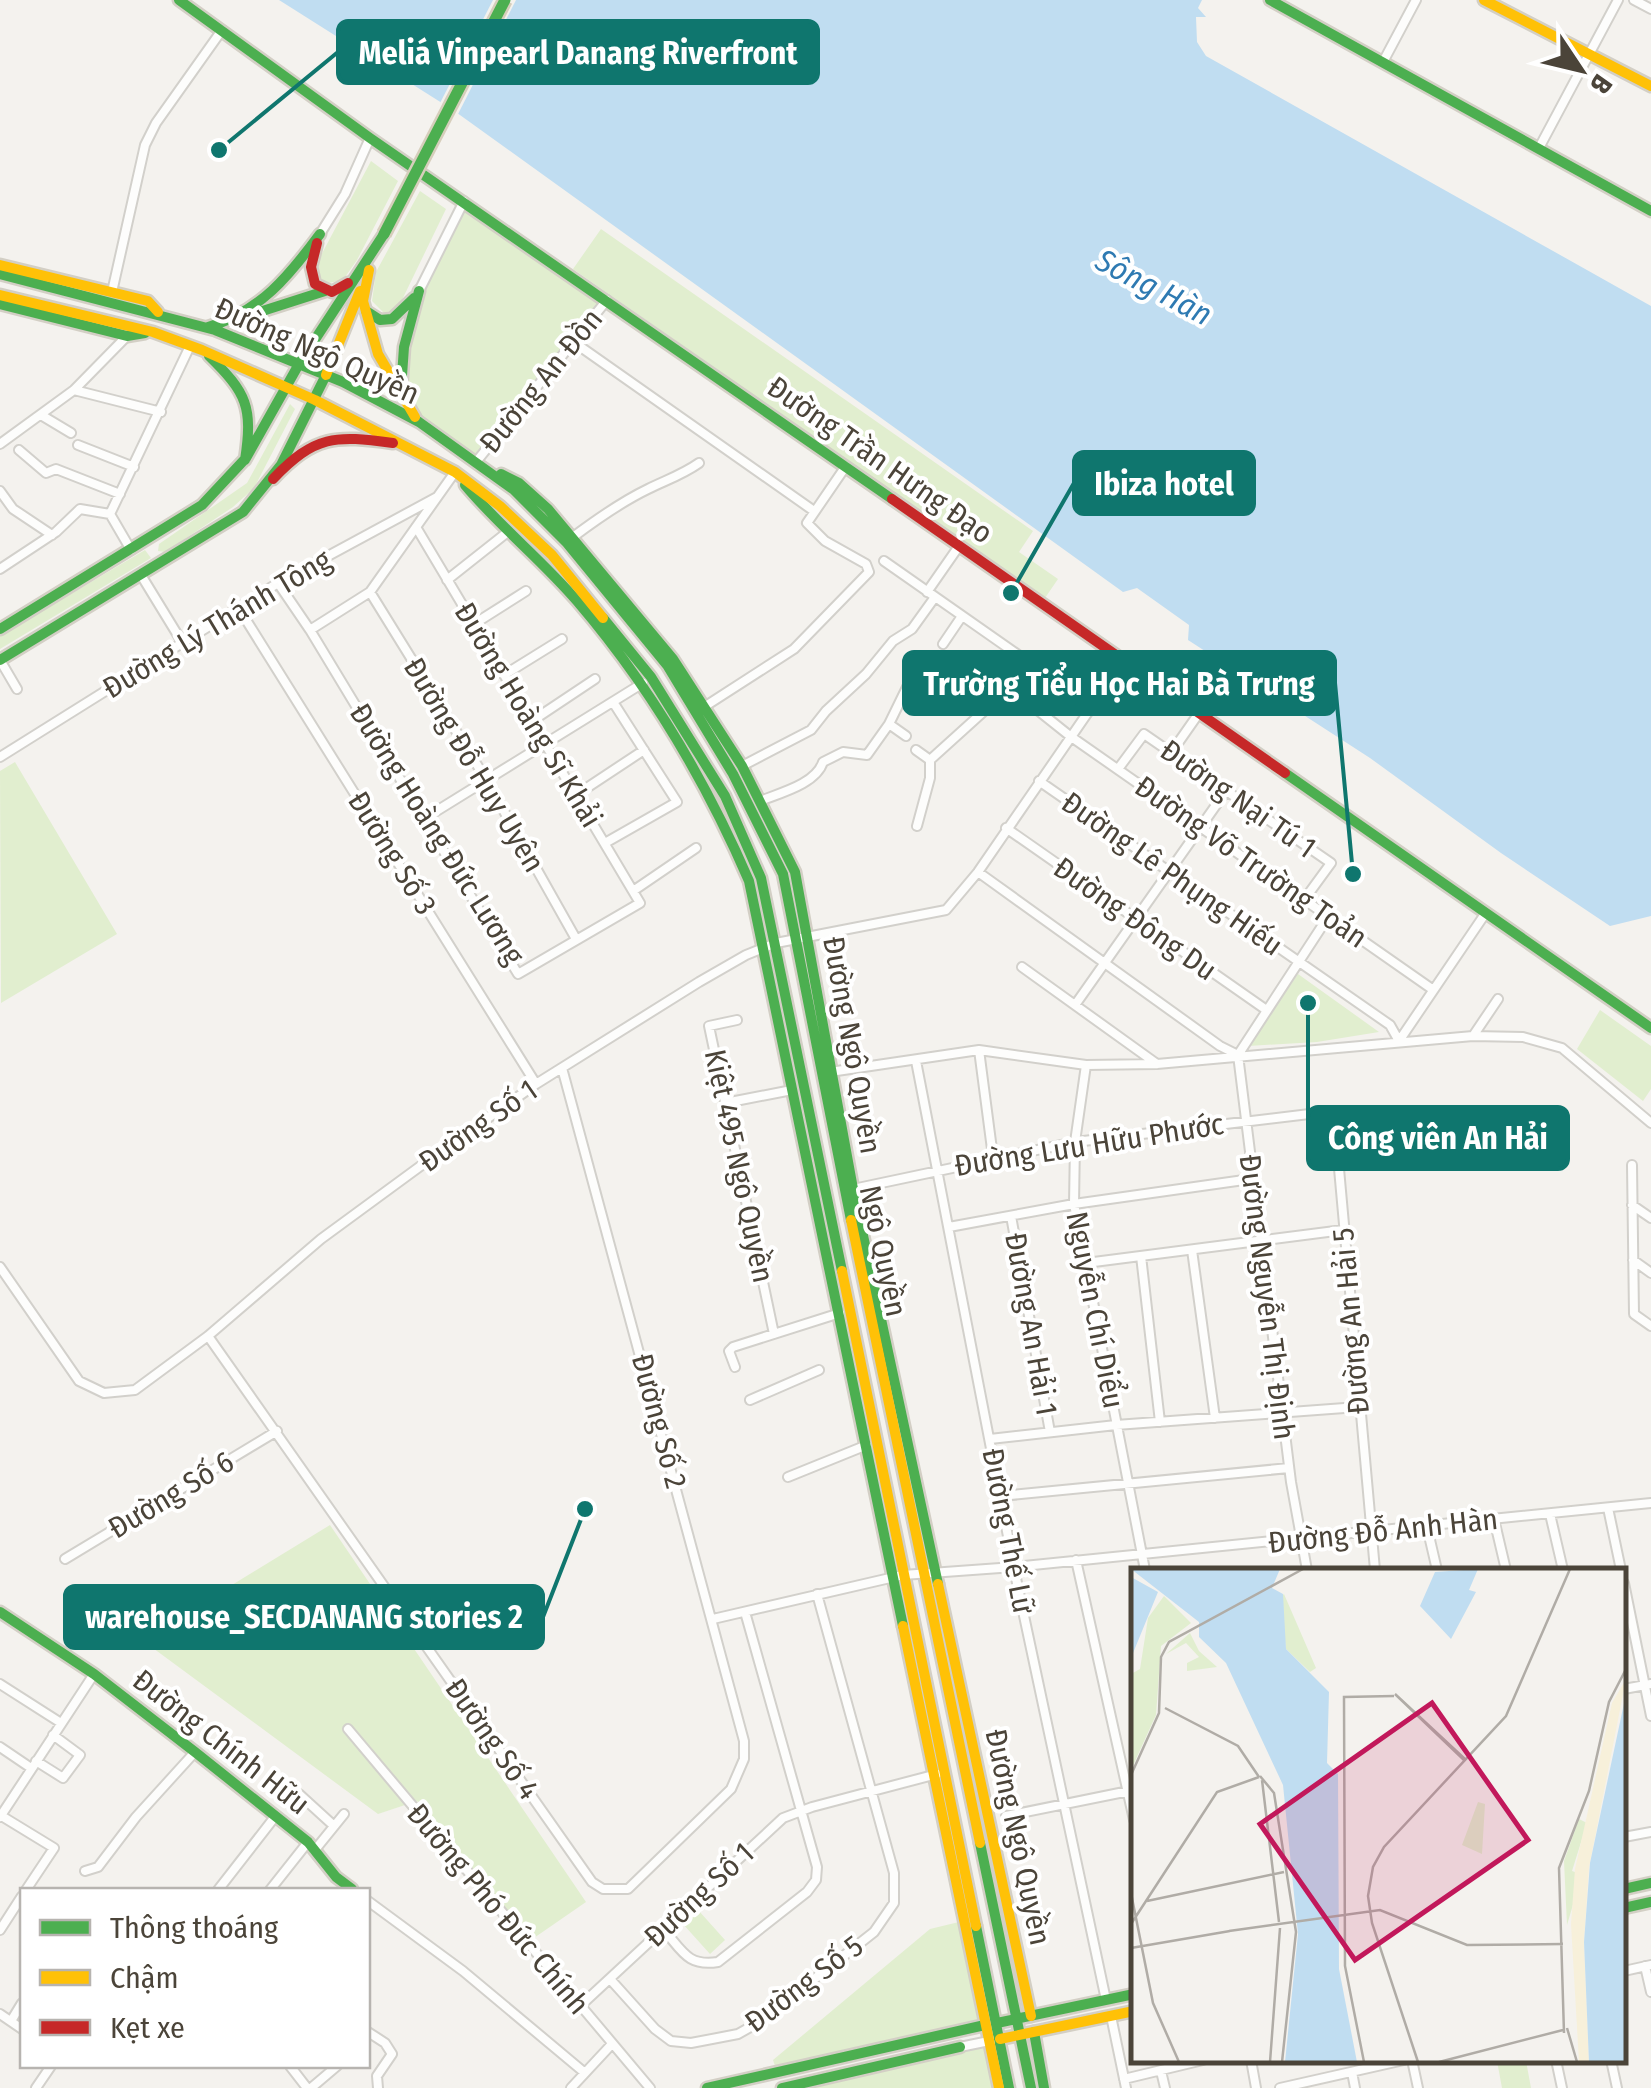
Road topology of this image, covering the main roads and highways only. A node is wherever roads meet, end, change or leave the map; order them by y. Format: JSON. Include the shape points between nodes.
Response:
{"nodes":[{"id":1,"x":179,"y":0,"type":"edge"},
{"id":2,"x":505,"y":0,"type":"edge"},
{"id":3,"x":1270,"y":0,"type":"edge"},
{"id":4,"x":1484,"y":0,"type":"edge"},
{"id":5,"x":1651,"y":86,"type":"edge"},
{"id":6,"x":1651,"y":210,"type":"edge"},
{"id":7,"x":0,"y":264,"type":"edge"},
{"id":8,"x":364,"y":271,"type":"junction"},
{"id":9,"x":0,"y":274,"type":"edge"},
{"id":10,"x":325,"y":291,"type":"junction"},
{"id":11,"x":0,"y":295,"type":"edge"},
{"id":12,"x":0,"y":304,"type":"edge"},
{"id":13,"x":365,"y":309,"type":"junction"},
{"id":14,"x":158,"y":312,"type":"junction"},
{"id":15,"x":240,"y":318,"type":"junction"},
{"id":16,"x":206,"y":328,"type":"junction"},
{"id":17,"x":152,"y":332,"type":"junction"},
{"id":18,"x":196,"y":348,"type":"junction"},
{"id":19,"x":299,"y":364,"type":"junction"},
{"id":20,"x":326,"y":375,"type":"junction"},
{"id":21,"x":287,"y":389,"type":"junction"},
{"id":22,"x":401,"y":394,"type":"junction"},
{"id":23,"x":315,"y":400,"type":"junction"},
{"id":24,"x":419,"y":422,"type":"junction"},
{"id":25,"x":402,"y":444,"type":"junction"},
{"id":26,"x":245,"y":460,"type":"junction"},
{"id":27,"x":476,"y":462,"type":"junction"},
{"id":28,"x":455,"y":472,"type":"junction"},
{"id":29,"x":273,"y":479,"type":"junction"},
{"id":30,"x":0,"y":629,"type":"edge"},
{"id":31,"x":0,"y":660,"type":"edge"},
{"id":32,"x":800,"y":936,"type":"junction"},
{"id":33,"x":770,"y":944,"type":"junction"},
{"id":34,"x":1651,"y":1028,"type":"edge"},
{"id":35,"x":930,"y":1572,"type":"junction"},
{"id":36,"x":898,"y":1576,"type":"junction"},
{"id":37,"x":0,"y":1612,"type":"edge"},
{"id":38,"x":1651,"y":1883,"type":"edge"},
{"id":39,"x":335,"y":1884,"type":"edge"},
{"id":40,"x":1626,"y":1888,"type":"edge"},
{"id":41,"x":1651,"y":1902,"type":"edge"},
{"id":42,"x":1626,"y":1908,"type":"edge"},
{"id":43,"x":1131,"y":1995,"type":"edge"},
{"id":44,"x":1131,"y":2012,"type":"edge"},
{"id":45,"x":1031,"y":2016,"type":"junction"},
{"id":46,"x":1017,"y":2019,"type":"junction"},
{"id":47,"x":991,"y":2024,"type":"junction"},
{"id":48,"x":1027,"y":2034,"type":"junction"},
{"id":49,"x":994,"y":2040,"type":"junction"},
{"id":50,"x":960,"y":2047,"type":"road end"},
{"id":51,"x":707,"y":2088,"type":"edge"},
{"id":52,"x":782,"y":2088,"type":"edge"},
{"id":53,"x":1000,"y":2088,"type":"edge"},
{"id":54,"x":1010,"y":2088,"type":"edge"},
{"id":55,"x":1031,"y":2088,"type":"edge"},
{"id":56,"x":1044,"y":2088,"type":"edge"}],
"edges":[{"from":1,"to":34,"type":"main road","name":"Đường Trần Hưng Đạo"},
{"from":2,"to":8,"type":"main road","bridge":true},
{"from":3,"to":6,"type":"main road"},
{"from":4,"to":5,"type":"main road"},
{"from":7,"to":14,"type":"main road","name":"Đường Ngô Quyền","via":[[148,301]]},
{"from":8,"to":10,"type":"main road","via":[[344,288]]},
{"from":8,"to":13,"type":"main road"},
{"from":8,"to":19,"type":"main road"},
{"from":8,"to":20,"type":"main road"},
{"from":9,"to":14,"type":"main road","name":"Đường Ngô Quyền"},
{"from":10,"to":15,"type":"main road"},
{"from":10,"to":15,"type":"main road","via":[[310,272],[320,234],[282,285]]},
{"from":11,"to":17,"type":"main road","name":"Đường Ngô Quyền"},
{"from":12,"to":17,"type":"main road","name":"Đường Ngô Quyền","via":[[127,336]]},
{"from":13,"to":22,"type":"main road","via":[[378,354]]},
{"from":13,"to":22,"type":"main road","via":[[382,321],[396,319],[418,291]]},
{"from":14,"to":16,"type":"main road","name":"Đường Ngô Quyền"},
{"from":15,"to":16,"type":"main road"},
{"from":16,"to":19,"type":"main road","name":"Đường Ngô Quyền"},
{"from":17,"to":18,"type":"main road","name":"Đường Ngô Quyền"},
{"from":18,"to":21,"type":"main road","name":"Đường Ngô Quyền"},
{"from":18,"to":26,"type":"main road","via":[[246,394],[251,424]]},
{"from":19,"to":20,"type":"main road","name":"Đường Ngô Quyền"},
{"from":19,"to":21,"type":"main road"},
{"from":20,"to":23,"type":"main road"},
{"from":20,"to":24,"type":"main road","name":"Đường Ngô Quyền"},
{"from":21,"to":23,"type":"main road","name":"Đường Ngô Quyền"},
{"from":21,"to":26,"type":"main road"},
{"from":22,"to":24,"type":"main road"},
{"from":23,"to":25,"type":"main road","name":"Đường Ngô Quyền"},
{"from":23,"to":29,"type":"main road"},
{"from":24,"to":27,"type":"main road","name":"Đường Ngô Quyền"},
{"from":25,"to":28,"type":"main road","name":"Đường Ngô Quyền"},
{"from":25,"to":29,"type":"main road","via":[[320,438],[296,452]]},
{"from":26,"to":30,"type":"main road","via":[[202,505]]},
{"from":27,"to":32,"type":"main road","name":"Ngô Quyền","via":[[567,544],[667,665],[784,874]]},
{"from":27,"to":32,"type":"main road","name":"Đường Ngô Quyền","via":[[520,483],[673,658],[742,766],[795,872]]},
{"from":28,"to":33,"type":"main road","name":"Đường Ngô Quyền","via":[[546,566],[643,683],[724,819]]},
{"from":28,"to":33,"type":"main road","name":"Ngô Quyền","via":[[529,532],[652,677],[725,796],[761,878]]},
{"from":29,"to":31,"type":"main road","via":[[235,518]]},
{"from":32,"to":35,"type":"main road","name":"Ngô Quyền"},
{"from":32,"to":35,"type":"main road","name":"Đường Ngô Quyền"},
{"from":33,"to":36,"type":"main road","name":"Ngô Quyền"},
{"from":33,"to":36,"type":"main road","name":"Đường Ngô Quyền","via":[[792,1090]]},
{"from":35,"to":45,"type":"main road","name":"Đường Ngô Quyền"},
{"from":35,"to":46,"type":"main road","name":"Ngô Quyền"},
{"from":36,"to":47,"type":"main road","name":"Ngô Quyền"},
{"from":37,"to":39,"type":"main road","name":"Đường Chính Hữu","via":[[94,1674],[311,1846]]},
{"from":38,"to":40,"type":"main road"},
{"from":41,"to":42,"type":"main road"},
{"from":43,"to":45,"type":"main road"},
{"from":44,"to":48,"type":"main road"},
{"from":45,"to":46,"type":"main road"},
{"from":46,"to":47,"type":"main road"},
{"from":46,"to":48,"type":"main road","name":"Ngô Quyền"},
{"from":47,"to":49,"type":"main road","name":"Ngô Quyền"},
{"from":47,"to":51,"type":"main road"},
{"from":48,"to":49,"type":"main road"},
{"from":48,"to":55,"type":"main road","name":"Ngô Quyền"},
{"from":48,"to":56,"type":"main road","name":"Đường Ngô Quyền"},
{"from":49,"to":53,"type":"main road"},
{"from":49,"to":54,"type":"main road","name":"Ngô Quyền"},
{"from":50,"to":52,"type":"main road"}]}
